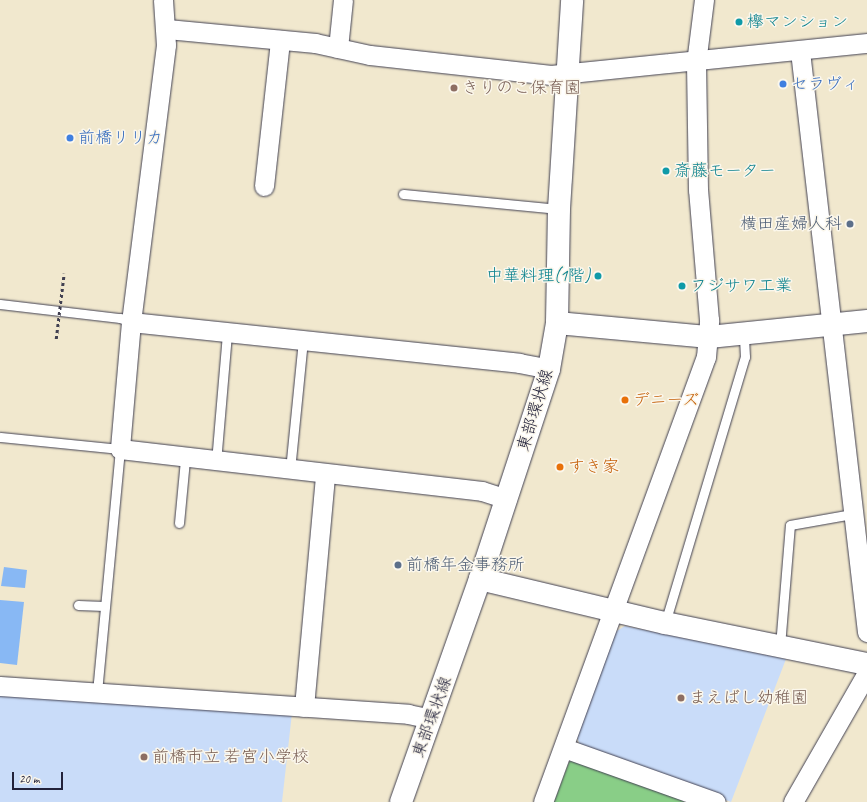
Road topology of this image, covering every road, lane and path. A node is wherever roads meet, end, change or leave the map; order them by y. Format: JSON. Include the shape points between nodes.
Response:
{"nodes":[{"id":1,"x":163,"y":0,"type":"edge"},
{"id":2,"x":343,"y":0,"type":"edge"},
{"id":3,"x":572,"y":0,"type":"edge"},
{"id":4,"x":704,"y":0,"type":"edge"},
{"id":5,"x":167,"y":29,"type":"junction"},
{"id":6,"x":280,"y":40,"type":"junction"},
{"id":7,"x":867,"y":43,"type":"edge"},
{"id":8,"x":338,"y":48,"type":"junction"},
{"id":9,"x":800,"y":51,"type":"junction"},
{"id":10,"x":696,"y":63,"type":"junction"},
{"id":11,"x":568,"y":72,"type":"junction"},
{"id":12,"x":264,"y":186,"type":"dead end"},
{"id":13,"x":403,"y":194,"type":"dead end"},
{"id":14,"x":559,"y":209,"type":"junction"},
{"id":15,"x":64,"y":272,"type":"dead end"},
{"id":16,"x":0,"y":304,"type":"edge"},
{"id":17,"x":131,"y":322,"type":"junction"},
{"id":18,"x":867,"y":322,"type":"edge"},
{"id":19,"x":557,"y":323,"type":"junction"},
{"id":20,"x":832,"y":325,"type":"junction"},
{"id":21,"x":228,"y":334,"type":"junction"},
{"id":22,"x":744,"y":336,"type":"junction"},
{"id":23,"x":709,"y":337,"type":"junction"},
{"id":24,"x":56,"y":339,"type":"dead end"},
{"id":25,"x":303,"y":340,"type":"junction"},
{"id":26,"x":549,"y":369,"type":"junction"},
{"id":27,"x":0,"y":437,"type":"edge"},
{"id":28,"x":120,"y":449,"type":"junction"},
{"id":29,"x":185,"y":459,"type":"junction"},
{"id":30,"x":216,"y":462,"type":"junction"},
{"id":31,"x":290,"y":470,"type":"junction"},
{"id":32,"x":325,"y":474,"type":"junction"},
{"id":33,"x":507,"y":499,"type":"junction"},
{"id":34,"x":852,"y":514,"type":"junction"},
{"id":35,"x":179,"y":523,"type":"dead end"},
{"id":36,"x":480,"y":579,"type":"junction"},
{"id":37,"x":78,"y":605,"type":"dead end"},
{"id":38,"x":104,"y":606,"type":"junction"},
{"id":39,"x":613,"y":612,"type":"junction"},
{"id":40,"x":665,"y":623,"type":"junction"},
{"id":41,"x":867,"y":632,"type":"edge"},
{"id":42,"x":780,"y":646,"type":"junction"},
{"id":43,"x":867,"y":664,"type":"edge"},
{"id":44,"x":867,"y":673,"type":"edge"},
{"id":45,"x":0,"y":686,"type":"edge"},
{"id":46,"x":97,"y":692,"type":"junction"},
{"id":47,"x":304,"y":708,"type":"junction"},
{"id":48,"x":431,"y":719,"type":"junction"},
{"id":49,"x":564,"y":748,"type":"junction"},
{"id":50,"x":693,"y":798,"type":"edge"},
{"id":51,"x":402,"y":802,"type":"edge"},
{"id":52,"x":543,"y":802,"type":"edge"},
{"id":53,"x":716,"y":802,"type":"edge"},
{"id":54,"x":793,"y":802,"type":"edge"}],
"edges":[{"from":1,"to":5,"type":"street"},
{"from":2,"to":8,"type":"street"},
{"from":3,"to":11,"type":"street","name":"東部環状線"},
{"from":4,"to":10,"type":"street"},
{"from":5,"to":6,"type":"street"},
{"from":5,"to":17,"type":"street"},
{"from":6,"to":8,"type":"street"},
{"from":6,"to":12,"type":"street"},
{"from":7,"to":9,"type":"street"},
{"from":8,"to":11,"type":"street","via":[[551,75]]},
{"from":9,"to":10,"type":"street"},
{"from":9,"to":20,"type":"street"},
{"from":10,"to":11,"type":"street"},
{"from":10,"to":23,"type":"street","via":[[698,190]]},
{"from":11,"to":14,"type":"street","name":"東部環状線"},
{"from":13,"to":14,"type":"lane"},
{"from":14,"to":19,"type":"street","name":"東部環状線"},
{"from":15,"to":24,"type":"path","bridge":true},
{"from":16,"to":17,"type":"lane","via":[[120,318]]},
{"from":17,"to":21,"type":"street"},
{"from":17,"to":28,"type":"street"},
{"from":18,"to":20,"type":"street"},
{"from":19,"to":23,"type":"street"},
{"from":19,"to":26,"type":"street","name":"東部環状線"},
{"from":20,"to":22,"type":"street"},
{"from":20,"to":34,"type":"street"},
{"from":21,"to":25,"type":"street"},
{"from":21,"to":30,"type":"lane"},
{"from":22,"to":23,"type":"street"},
{"from":22,"to":40,"type":"lane","via":[[745,358]]},
{"from":23,"to":39,"type":"street","via":[[706,357]]},
{"from":25,"to":26,"type":"street"},
{"from":25,"to":31,"type":"lane"},
{"from":26,"to":33,"type":"street","name":"東部環状線"},
{"from":27,"to":28,"type":"lane"},
{"from":28,"to":29,"type":"street"},
{"from":28,"to":38,"type":"lane"},
{"from":29,"to":30,"type":"street"},
{"from":29,"to":35,"type":"lane"},
{"from":30,"to":31,"type":"street"},
{"from":31,"to":32,"type":"street"},
{"from":32,"to":33,"type":"street","via":[[482,491]]},
{"from":32,"to":47,"type":"street"},
{"from":33,"to":36,"type":"street","name":"東部環状線"},
{"from":34,"to":41,"type":"street"},
{"from":34,"to":42,"type":"lane","via":[[790,525]]},
{"from":36,"to":39,"type":"street"},
{"from":36,"to":48,"type":"street","name":"東部環状線"},
{"from":37,"to":38,"type":"lane"},
{"from":38,"to":46,"type":"lane"},
{"from":39,"to":40,"type":"street"},
{"from":39,"to":49,"type":"street"},
{"from":40,"to":42,"type":"street"},
{"from":42,"to":43,"type":"street"},
{"from":44,"to":54,"type":"street"},
{"from":45,"to":46,"type":"street"},
{"from":46,"to":47,"type":"street"},
{"from":47,"to":48,"type":"street","via":[[408,714]]},
{"from":48,"to":51,"type":"street","name":"東部環状線"},
{"from":49,"to":50,"type":"street"},
{"from":49,"to":52,"type":"street"},
{"from":50,"to":53,"type":"street"}]}
